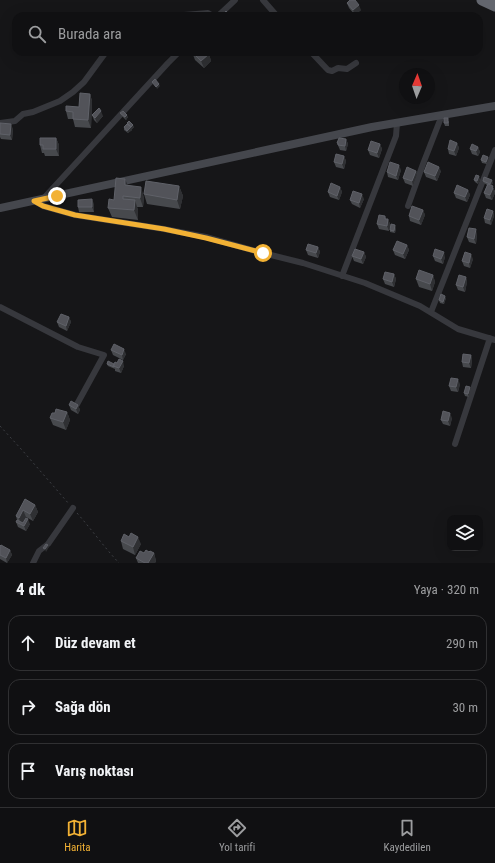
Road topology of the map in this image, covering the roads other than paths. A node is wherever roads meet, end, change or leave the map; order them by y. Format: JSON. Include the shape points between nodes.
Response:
{"nodes":[{"id":1,"x":235,"y":0,"type":"edge"},
{"id":2,"x":264,"y":0,"type":"edge"},
{"id":3,"x":482,"y":0,"type":"edge"},
{"id":4,"x":495,"y":6,"type":"edge"},
{"id":5,"x":222,"y":12,"type":"edge"},
{"id":6,"x":274,"y":12,"type":"edge"},
{"id":7,"x":103,"y":56,"type":"edge"},
{"id":8,"x":175,"y":56,"type":"edge"},
{"id":9,"x":315,"y":56,"type":"edge"},
{"id":10,"x":356,"y":63,"type":"dead end"},
{"id":11,"x":495,"y":106,"type":"edge"},
{"id":12,"x":442,"y":115,"type":"junction"},
{"id":13,"x":0,"y":123,"type":"edge"},
{"id":14,"x":397,"y":123,"type":"junction"},
{"id":15,"x":495,"y":150,"type":"edge"},
{"id":16,"x":43,"y":199,"type":"junction"},
{"id":17,"x":34,"y":201,"type":"junction"},
{"id":18,"x":408,"y":206,"type":"dead end"},
{"id":19,"x":0,"y":208,"type":"edge"},
{"id":20,"x":342,"y":276,"type":"junction"},
{"id":21,"x":0,"y":307,"type":"edge"},
{"id":22,"x":431,"y":312,"type":"junction"},
{"id":23,"x":493,"y":339,"type":"edge"},
{"id":24,"x":76,"y":406,"type":"edge"},
{"id":25,"x":455,"y":444,"type":"dead end"},
{"id":26,"x":73,"y":508,"type":"road end"},
{"id":27,"x":33,"y":563,"type":"edge"}],
"edges":[{"from":1,"to":5,"type":"street"},
{"from":2,"to":6,"type":"street"},
{"from":3,"to":4,"type":"highway"},
{"from":7,"to":13,"type":"street","via":[[84,82],[60,101],[14,120]]},
{"from":8,"to":16,"type":"street"},
{"from":9,"to":10,"type":"street","via":[[332,71],[338,68],[347,69]]},
{"from":11,"to":12,"type":"street"},
{"from":12,"to":14,"type":"street"},
{"from":12,"to":18,"type":"street"},
{"from":14,"to":16,"type":"street"},
{"from":14,"to":20,"type":"street","via":[[396,136]]},
{"from":15,"to":22,"type":"street"},
{"from":16,"to":17,"type":"street"},
{"from":17,"to":19,"type":"street"},
{"from":17,"to":20,"type":"street","via":[[75,215],[206,238],[303,263]]},
{"from":20,"to":22,"type":"street","via":[[365,283]]},
{"from":21,"to":24,"type":"street","via":[[78,347],[104,354]]},
{"from":22,"to":23,"type":"street","via":[[458,329]]},
{"from":23,"to":25,"type":"street"},
{"from":26,"to":27,"type":"street","via":[[48,544],[39,551]]}]}
